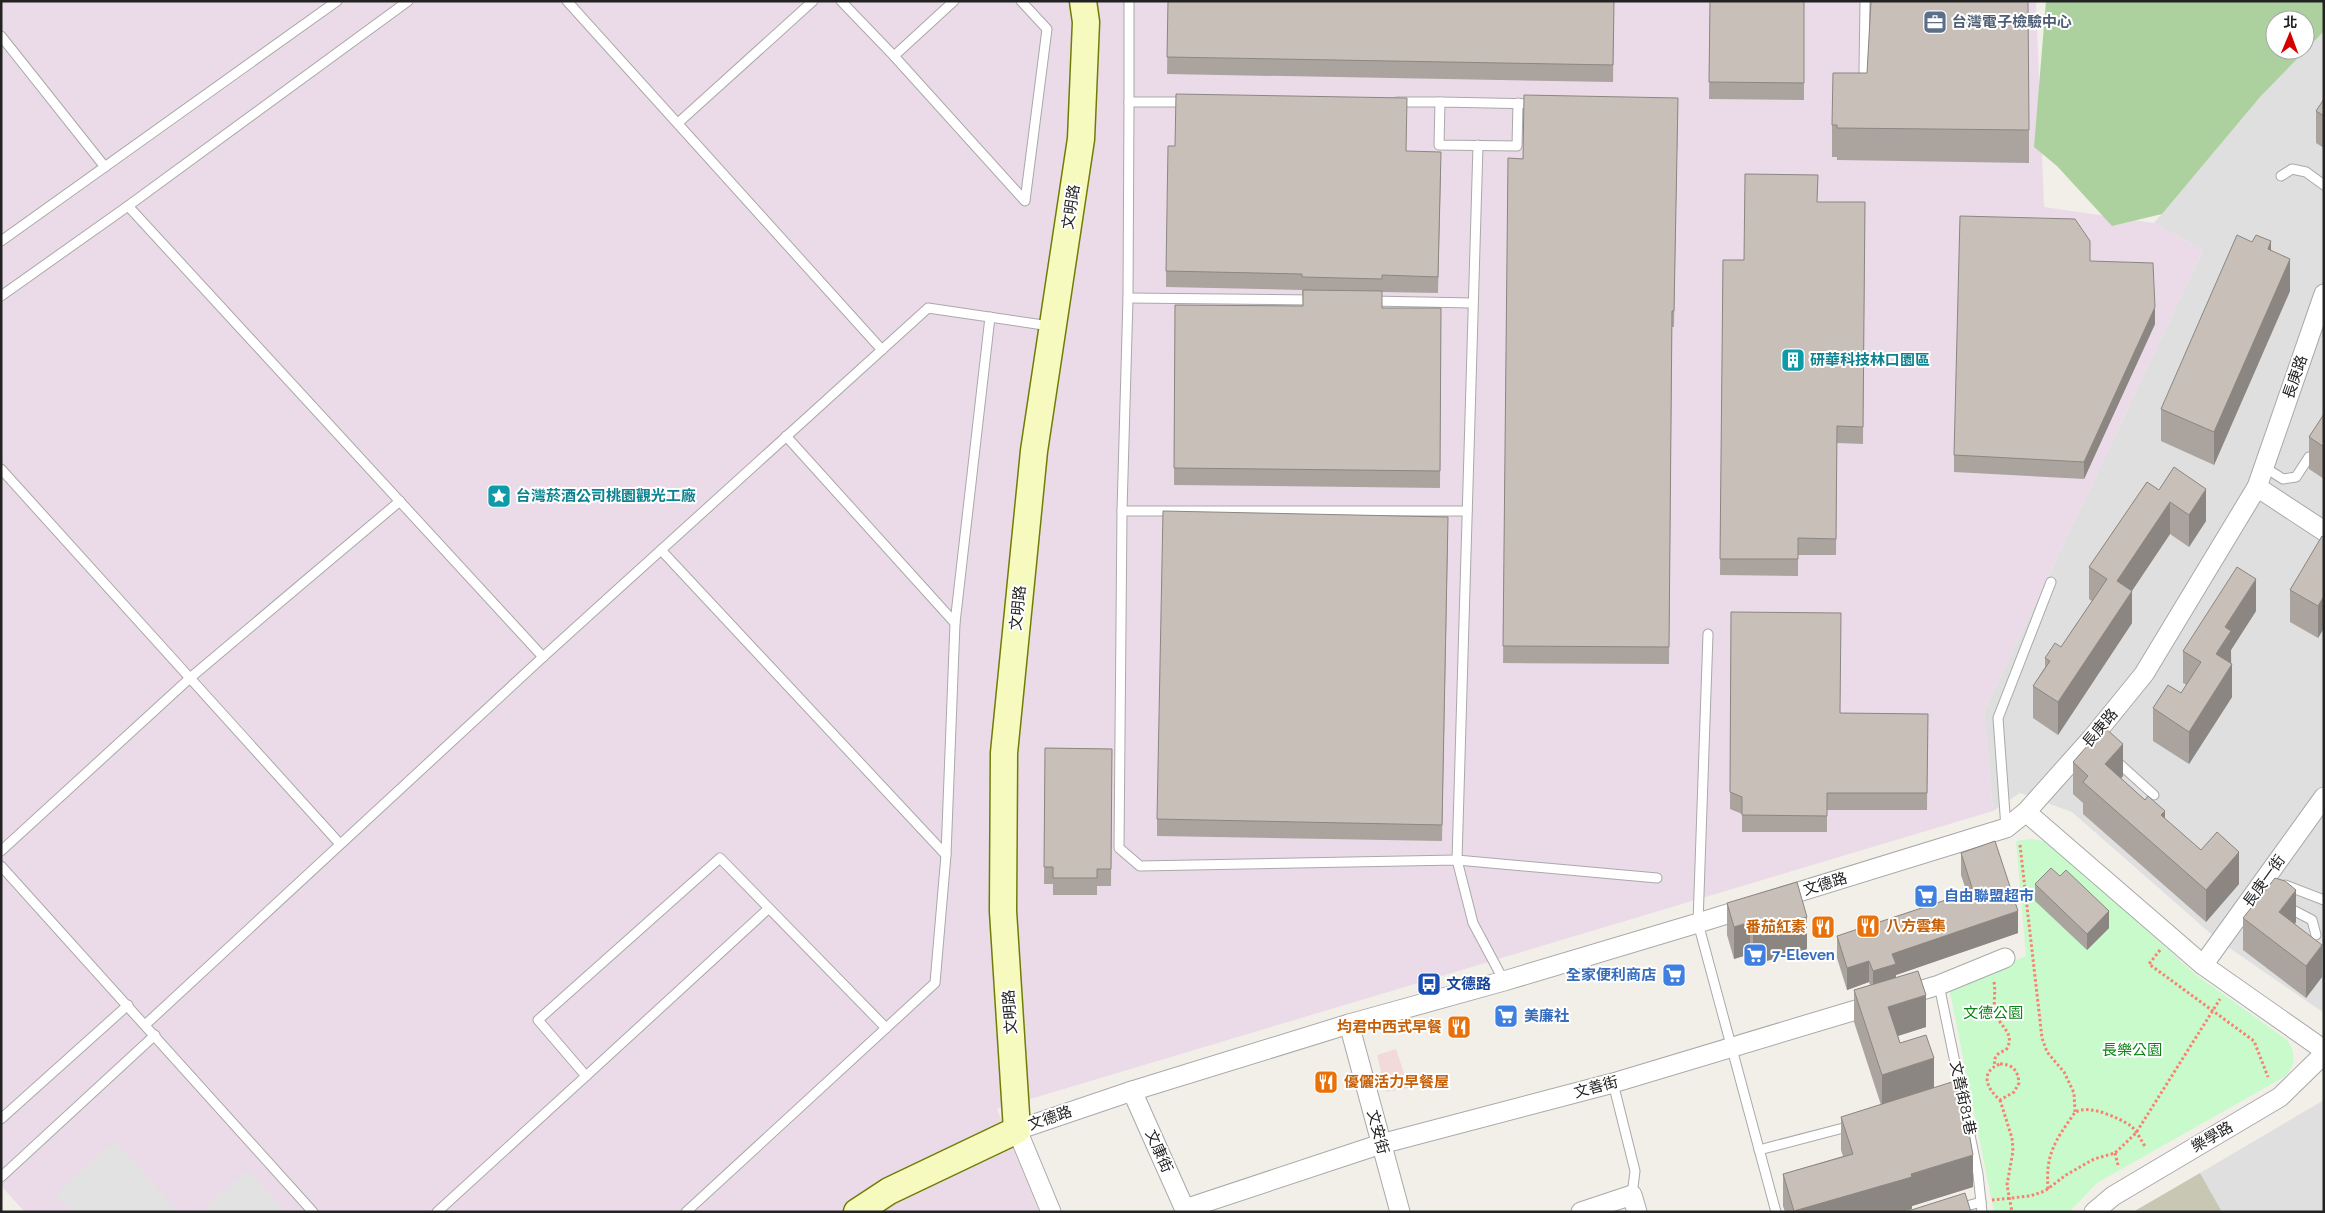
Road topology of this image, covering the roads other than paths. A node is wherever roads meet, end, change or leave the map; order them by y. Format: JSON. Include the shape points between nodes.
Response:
{"nodes":[{"id":1,"x":337,"y":1,"type":"edge"},
{"id":2,"x":408,"y":1,"type":"edge"},
{"id":3,"x":567,"y":1,"type":"edge"},
{"id":4,"x":812,"y":1,"type":"edge"},
{"id":5,"x":841,"y":1,"type":"edge"},
{"id":6,"x":954,"y":1,"type":"edge"},
{"id":7,"x":1022,"y":1,"type":"edge"},
{"id":8,"x":1083,"y":1,"type":"edge"},
{"id":9,"x":1129,"y":1,"type":"edge"},
{"id":10,"x":1864,"y":1,"type":"edge"},
{"id":11,"x":1,"y":36,"type":"edge"},
{"id":12,"x":894,"y":56,"type":"junction"},
{"id":13,"x":1864,"y":71,"type":"edge"},
{"id":14,"x":1129,"y":102,"type":"junction"},
{"id":15,"x":1197,"y":102,"type":"edge"},
{"id":16,"x":1391,"y":102,"type":"edge"},
{"id":17,"x":1440,"y":102,"type":"junction"},
{"id":18,"x":1518,"y":103,"type":"junction"},
{"id":19,"x":1547,"y":104,"type":"edge"},
{"id":20,"x":678,"y":123,"type":"junction"},
{"id":21,"x":1478,"y":145,"type":"junction"},
{"id":22,"x":105,"y":167,"type":"junction"},
{"id":23,"x":2281,"y":176,"type":"dead end"},
{"id":24,"x":2324,"y":185,"type":"edge"},
{"id":25,"x":128,"y":206,"type":"junction"},
{"id":26,"x":1,"y":241,"type":"edge"},
{"id":27,"x":2324,"y":294,"type":"edge"},
{"id":28,"x":1,"y":296,"type":"edge"},
{"id":29,"x":1128,"y":298,"type":"junction"},
{"id":30,"x":1325,"y":301,"type":"edge"},
{"id":31,"x":1364,"y":301,"type":"edge"},
{"id":32,"x":1472,"y":303,"type":"junction"},
{"id":33,"x":990,"y":317,"type":"junction"},
{"id":34,"x":1053,"y":326,"type":"junction"},
{"id":35,"x":882,"y":350,"type":"junction"},
{"id":36,"x":786,"y":436,"type":"junction"},
{"id":37,"x":2309,"y":457,"type":"dead end"},
{"id":38,"x":2264,"y":467,"type":"junction"},
{"id":39,"x":1,"y":469,"type":"edge"},
{"id":40,"x":2257,"y":487,"type":"junction"},
{"id":41,"x":400,"y":501,"type":"junction"},
{"id":42,"x":1122,"y":511,"type":"junction"},
{"id":43,"x":1467,"y":511,"type":"junction"},
{"id":44,"x":2324,"y":531,"type":"edge"},
{"id":45,"x":661,"y":550,"type":"junction"},
{"id":46,"x":2051,"y":582,"type":"dead end"},
{"id":47,"x":955,"y":623,"type":"junction"},
{"id":48,"x":1708,"y":634,"type":"dead end"},
{"id":49,"x":543,"y":657,"type":"junction"},
{"id":50,"x":190,"y":678,"type":"junction"},
{"id":51,"x":2110,"y":755,"type":"edge"},
{"id":52,"x":2154,"y":795,"type":"dead end"},
{"id":53,"x":2324,"y":797,"type":"edge"},
{"id":54,"x":2026,"y":812,"type":"junction"},
{"id":55,"x":2006,"y":828,"type":"junction"},
{"id":56,"x":340,"y":844,"type":"junction"},
{"id":57,"x":1,"y":851,"type":"edge"},
{"id":58,"x":946,"y":855,"type":"junction"},
{"id":59,"x":1457,"y":860,"type":"junction"},
{"id":60,"x":1,"y":866,"type":"edge"},
{"id":61,"x":1657,"y":878,"type":"dead end"},
{"id":62,"x":2266,"y":878,"type":"junction"},
{"id":63,"x":2324,"y":900,"type":"edge"},
{"id":64,"x":2280,"y":905,"type":"edge"},
{"id":65,"x":768,"y":909,"type":"junction"},
{"id":66,"x":1698,"y":923,"type":"junction"},
{"id":67,"x":2316,"y":935,"type":"dead end"},
{"id":68,"x":1997,"y":962,"type":"road end"},
{"id":69,"x":2204,"y":966,"type":"junction"},
{"id":70,"x":1504,"y":981,"type":"junction"},
{"id":71,"x":1939,"y":985,"type":"junction"},
{"id":72,"x":128,"y":1005,"type":"junction"},
{"id":73,"x":1349,"y":1024,"type":"junction"},
{"id":74,"x":146,"y":1025,"type":"junction"},
{"id":75,"x":886,"y":1028,"type":"junction"},
{"id":76,"x":155,"y":1036,"type":"junction"},
{"id":77,"x":1732,"y":1046,"type":"junction"},
{"id":78,"x":2324,"y":1050,"type":"edge"},
{"id":79,"x":2324,"y":1054,"type":"edge"},
{"id":80,"x":586,"y":1076,"type":"junction"},
{"id":81,"x":1613,"y":1082,"type":"junction"},
{"id":82,"x":1132,"y":1091,"type":"junction"},
{"id":83,"x":1,"y":1120,"type":"edge"},
{"id":84,"x":1861,"y":1123,"type":"edge"},
{"id":85,"x":1017,"y":1130,"type":"junction"},
{"id":86,"x":1381,"y":1144,"type":"junction"},
{"id":87,"x":1759,"y":1150,"type":"junction"},
{"id":88,"x":1,"y":1178,"type":"edge"},
{"id":89,"x":1981,"y":1202,"type":"junction"},
{"id":90,"x":1634,"y":1203,"type":"edge"},
{"id":91,"x":1185,"y":1210,"type":"edge"},
{"id":92,"x":313,"y":1212,"type":"edge"},
{"id":93,"x":437,"y":1212,"type":"edge"},
{"id":94,"x":686,"y":1212,"type":"edge"},
{"id":95,"x":858,"y":1212,"type":"edge"},
{"id":96,"x":1051,"y":1212,"type":"edge"},
{"id":97,"x":1400,"y":1212,"type":"edge"},
{"id":98,"x":1582,"y":1212,"type":"edge"},
{"id":99,"x":1776,"y":1212,"type":"edge"},
{"id":100,"x":1946,"y":1212,"type":"edge"},
{"id":101,"x":1982,"y":1212,"type":"edge"},
{"id":102,"x":2094,"y":1212,"type":"edge"}],
"edges":[{"from":1,"to":22,"type":"lane"},
{"from":2,"to":25,"type":"lane"},
{"from":3,"to":20,"type":"lane"},
{"from":4,"to":20,"type":"lane"},
{"from":5,"to":12,"type":"lane"},
{"from":6,"to":12,"type":"lane"},
{"from":7,"to":12,"type":"lane","via":[[1047,29],[1025,200]]},
{"from":8,"to":34,"type":"street","name":"文明路","via":[[1086,22],[1081,139]]},
{"from":9,"to":14,"type":"lane"},
{"from":10,"to":13,"type":"lane"},
{"from":11,"to":22,"type":"lane"},
{"from":14,"to":15,"type":"lane"},
{"from":14,"to":29,"type":"lane"},
{"from":16,"to":17,"type":"lane"},
{"from":17,"to":18,"type":"lane"},
{"from":17,"to":21,"type":"lane","via":[[1439,145]]},
{"from":18,"to":19,"type":"lane"},
{"from":18,"to":21,"type":"lane","via":[[1518,146]]},
{"from":20,"to":35,"type":"lane"},
{"from":21,"to":32,"type":"lane"},
{"from":22,"to":26,"type":"lane"},
{"from":23,"to":24,"type":"lane","via":[[2292,169],[2306,172]]},
{"from":25,"to":28,"type":"lane"},
{"from":25,"to":41,"type":"lane"},
{"from":27,"to":38,"type":"street","name":"長庚路"},
{"from":29,"to":30,"type":"lane"},
{"from":29,"to":42,"type":"lane"},
{"from":31,"to":32,"type":"lane"},
{"from":32,"to":43,"type":"lane"},
{"from":33,"to":34,"type":"lane"},
{"from":33,"to":35,"type":"lane","via":[[928,308]]},
{"from":33,"to":47,"type":"lane"},
{"from":34,"to":85,"type":"street","name":"文明路","via":[[1034,451],[1004,753],[1003,911]]},
{"from":35,"to":36,"type":"lane"},
{"from":36,"to":45,"type":"lane"},
{"from":36,"to":47,"type":"lane"},
{"from":37,"to":38,"type":"lane","via":[[2296,477],[2284,479]]},
{"from":38,"to":40,"type":"street","name":"長庚路"},
{"from":39,"to":50,"type":"lane"},
{"from":40,"to":44,"type":"street"},
{"from":40,"to":54,"type":"street","name":"長庚路","via":[[2144,674],[2095,741]]},
{"from":41,"to":49,"type":"lane"},
{"from":41,"to":50,"type":"lane"},
{"from":42,"to":43,"type":"lane"},
{"from":42,"to":59,"type":"lane","via":[[1119,848],[1140,866]]},
{"from":43,"to":59,"type":"lane"},
{"from":45,"to":49,"type":"lane"},
{"from":45,"to":58,"type":"lane"},
{"from":46,"to":55,"type":"lane","via":[[1998,718]]},
{"from":47,"to":58,"type":"lane"},
{"from":48,"to":66,"type":"lane"},
{"from":49,"to":56,"type":"lane"},
{"from":50,"to":56,"type":"lane"},
{"from":50,"to":57,"type":"lane"},
{"from":51,"to":52,"type":"lane"},
{"from":53,"to":62,"type":"street","name":"長庚一街"},
{"from":54,"to":55,"type":"street","name":"文德路"},
{"from":54,"to":69,"type":"street"},
{"from":55,"to":66,"type":"street","name":"文德路"},
{"from":56,"to":74,"type":"lane"},
{"from":58,"to":75,"type":"lane","via":[[935,983]]},
{"from":59,"to":61,"type":"lane"},
{"from":59,"to":70,"type":"lane","via":[[1473,923]]},
{"from":60,"to":72,"type":"lane"},
{"from":62,"to":63,"type":"lane"},
{"from":62,"to":69,"type":"street","name":"長庚一街","via":[[2258,896]]},
{"from":64,"to":67,"type":"lane","via":[[2312,920]]},
{"from":65,"to":75,"type":"lane"},
{"from":65,"to":80,"type":"lane"},
{"from":65,"to":80,"type":"lane","via":[[720,858],[538,1020]]},
{"from":66,"to":70,"type":"street","name":"文德路"},
{"from":66,"to":77,"type":"lane"},
{"from":68,"to":71,"type":"street","name":"文善街"},
{"from":69,"to":78,"type":"street"},
{"from":70,"to":73,"type":"street","name":"文德路"},
{"from":71,"to":77,"type":"street","name":"文善街"},
{"from":71,"to":89,"type":"lane","name":"文善街81巷","via":[[1958,1097],[1978,1174]]},
{"from":72,"to":74,"type":"lane"},
{"from":72,"to":83,"type":"lane"},
{"from":73,"to":82,"type":"street","name":"文德路"},
{"from":73,"to":86,"type":"street","name":"文安街"},
{"from":74,"to":76,"type":"lane"},
{"from":75,"to":94,"type":"lane"},
{"from":76,"to":88,"type":"lane"},
{"from":76,"to":92,"type":"lane"},
{"from":77,"to":81,"type":"street","name":"文善街"},
{"from":77,"to":87,"type":"lane"},
{"from":79,"to":102,"type":"street","name":"樂學路","via":[[2280,1097],[2113,1196]]},
{"from":80,"to":93,"type":"lane"},
{"from":81,"to":86,"type":"street","name":"文善街"},
{"from":81,"to":90,"type":"lane","via":[[1635,1171]]},
{"from":82,"to":85,"type":"street","name":"文德路"},
{"from":82,"to":91,"type":"street","name":"文康街"},
{"from":84,"to":87,"type":"lane"},
{"from":85,"to":95,"type":"street","name":"文德路","via":[[889,1190]]},
{"from":85,"to":96,"type":"street","name":"文明路"},
{"from":86,"to":91,"type":"street","name":"文善街"},
{"from":86,"to":97,"type":"street","name":"文安街"},
{"from":87,"to":99,"type":"lane"},
{"from":89,"to":100,"type":"lane"},
{"from":89,"to":101,"type":"lane","name":"文善街81巷"},
{"from":90,"to":98,"type":"street"}]}
